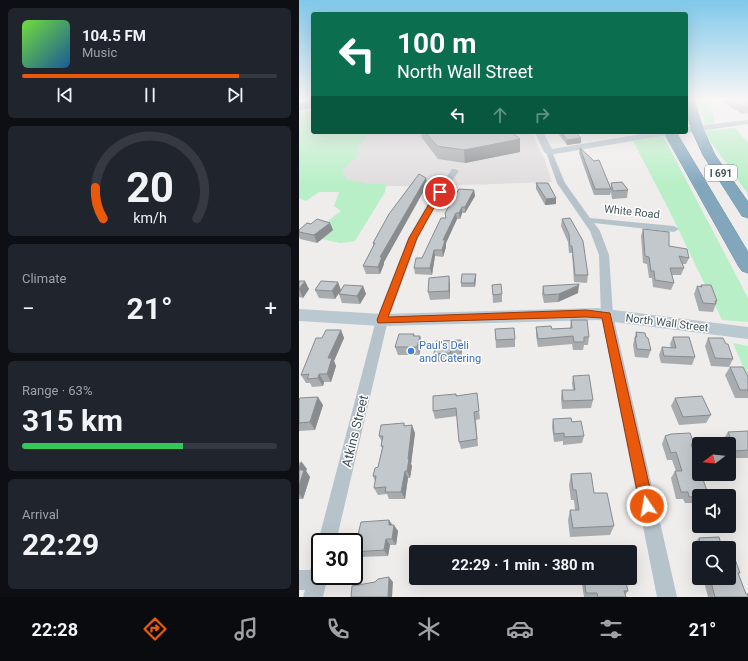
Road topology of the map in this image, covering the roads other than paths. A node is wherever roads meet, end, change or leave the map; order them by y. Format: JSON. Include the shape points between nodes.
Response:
{"nodes":[{"id":1,"x":693,"y":129,"type":"edge"},
{"id":2,"x":540,"y":134,"type":"edge"},
{"id":3,"x":664,"y":134,"type":"edge"},
{"id":4,"x":671,"y":134,"type":"edge"},
{"id":5,"x":549,"y":152,"type":"junction"},
{"id":6,"x":455,"y":171,"type":"dead end"},
{"id":7,"x":748,"y":213,"type":"edge"},
{"id":8,"x":587,"y":220,"type":"junction"},
{"id":9,"x":674,"y":229,"type":"dead end"},
{"id":10,"x":748,"y":267,"type":"edge"},
{"id":11,"x":299,"y":315,"type":"edge"},
{"id":12,"x":607,"y":315,"type":"junction"},
{"id":13,"x":382,"y":320,"type":"junction"},
{"id":14,"x":748,"y":333,"type":"edge"},
{"id":15,"x":329,"y":533,"type":"edge"},
{"id":16,"x":667,"y":597,"type":"edge"}],
"edges":[{"from":1,"to":7,"type":"highway","number":"I 691"},
{"from":2,"to":5,"type":"street"},
{"from":3,"to":5,"type":"street"},
{"from":4,"to":10,"type":"highway","number":"I 691"},
{"from":5,"to":8,"type":"street","via":[[561,183]]},
{"from":6,"to":13,"type":"street","name":"Atkins Street","via":[[434,200],[413,238]]},
{"from":8,"to":9,"type":"street","name":"White Road"},
{"from":8,"to":12,"type":"street","via":[[595,231],[604,255]]},
{"from":11,"to":13,"type":"street","name":"North Wall Street"},
{"from":12,"to":13,"type":"street","name":"North Wall Street"},
{"from":12,"to":14,"type":"street","name":"North Wall Street"},
{"from":12,"to":16,"type":"street"},
{"from":13,"to":15,"type":"street","name":"Atkins Street"}]}
